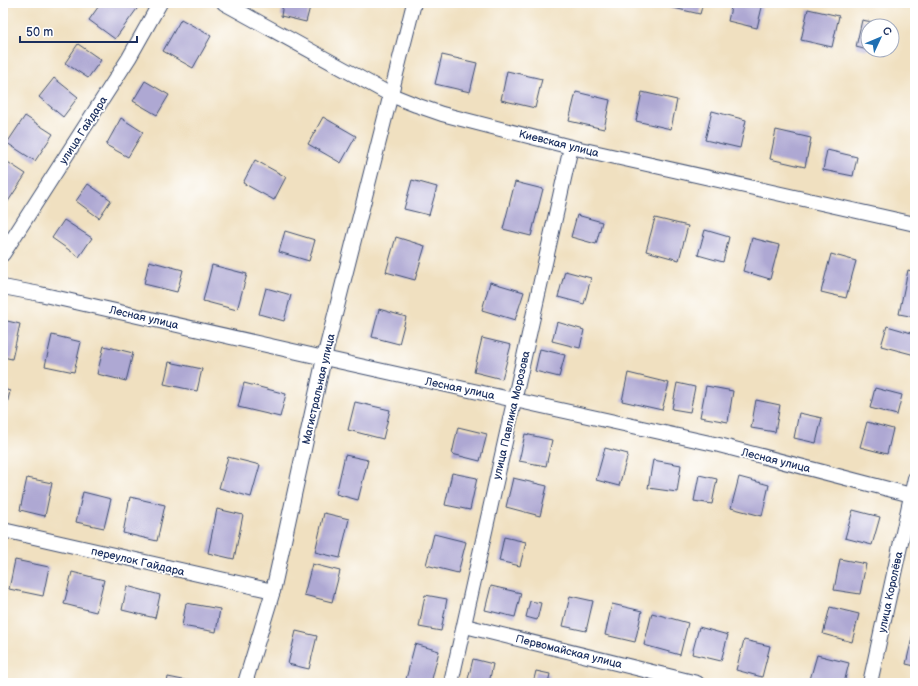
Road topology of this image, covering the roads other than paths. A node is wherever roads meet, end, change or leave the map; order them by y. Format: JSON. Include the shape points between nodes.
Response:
{"nodes":[{"id":1,"x":160,"y":3,"type":"edge"},
{"id":2,"x":224,"y":3,"type":"edge"},
{"id":3,"x":414,"y":3,"type":"edge"},
{"id":4,"x":391,"y":95,"type":"junction"},
{"id":5,"x":571,"y":147,"type":"junction"},
{"id":6,"x":915,"y":224,"type":"edge"},
{"id":7,"x":3,"y":254,"type":"edge"},
{"id":8,"x":3,"y":286,"type":"edge"},
{"id":9,"x":324,"y":358,"type":"junction"},
{"id":10,"x":514,"y":399,"type":"junction"},
{"id":11,"x":915,"y":478,"type":"edge"},
{"id":12,"x":913,"y":495,"type":"edge"},
{"id":13,"x":3,"y":530,"type":"edge"},
{"id":14,"x":273,"y":591,"type":"junction"},
{"id":15,"x":465,"y":626,"type":"junction"},
{"id":16,"x":245,"y":683,"type":"edge"},
{"id":17,"x":451,"y":683,"type":"edge"},
{"id":18,"x":697,"y":683,"type":"edge"},
{"id":19,"x":870,"y":683,"type":"edge"}],
"edges":[{"from":1,"to":7,"type":"street","name":"улица Гайдара","via":[[129,58]]},
{"from":2,"to":4,"type":"street","name":"Киевская улица"},
{"from":3,"to":4,"type":"street","name":"Магистральная улица"},
{"from":4,"to":5,"type":"street","name":"Киевская улица","via":[[442,114]]},
{"from":4,"to":9,"type":"street","name":"Магистральная улица"},
{"from":5,"to":6,"type":"street","name":"Киевская улица"},
{"from":5,"to":10,"type":"street","name":"улица Павлика Морозова"},
{"from":8,"to":9,"type":"street","name":"Лесная улица"},
{"from":9,"to":10,"type":"street","name":"Лесная улица"},
{"from":9,"to":14,"type":"street","name":"Магистральная улица"},
{"from":10,"to":12,"type":"street","name":"Лесная улица","via":[[719,445]]},
{"from":10,"to":15,"type":"street","name":"улица Павлика Морозова"},
{"from":11,"to":12,"type":"street","name":"улица Королёва"},
{"from":12,"to":19,"type":"street","name":"улица Королёва"},
{"from":13,"to":14,"type":"street","name":"переулок Гайдара"},
{"from":14,"to":16,"type":"street","name":"Магистральная улица"},
{"from":15,"to":17,"type":"street","name":"улица Павлика Морозова"},
{"from":15,"to":18,"type":"street","name":"Первомайская улица"}]}
